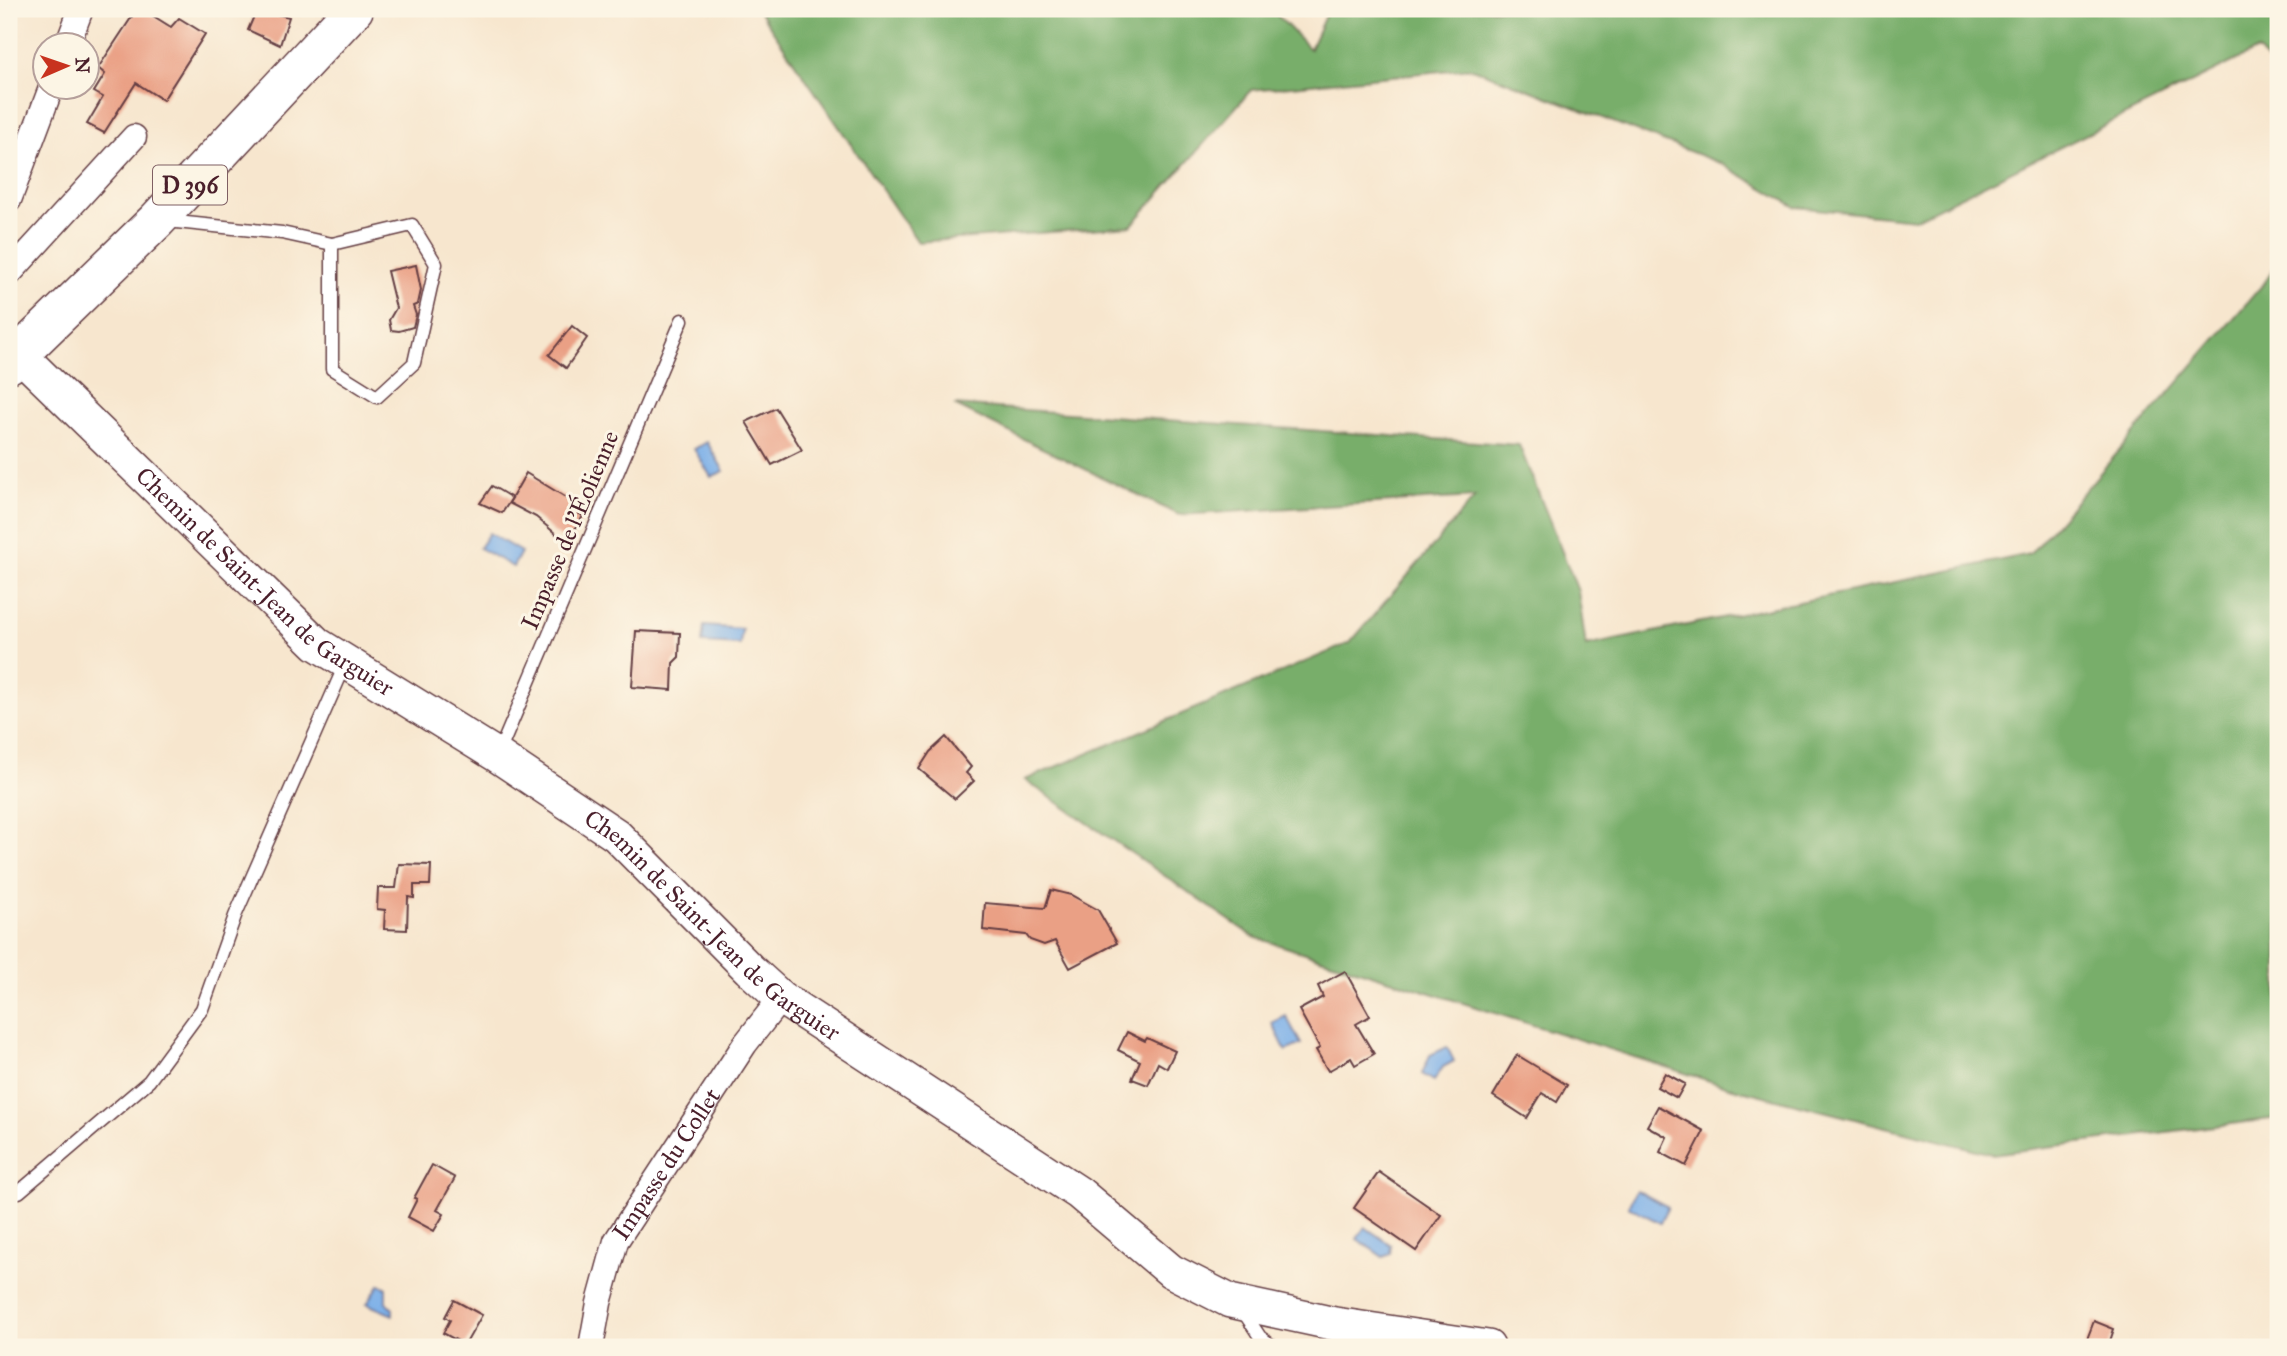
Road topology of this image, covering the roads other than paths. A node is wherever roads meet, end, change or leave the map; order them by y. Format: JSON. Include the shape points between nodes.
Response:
{"nodes":[{"id":1,"x":81,"y":9,"type":"edge"},
{"id":2,"x":354,"y":9,"type":"edge"},
{"id":3,"x":72,"y":32,"type":"edge"},
{"id":4,"x":46,"y":102,"type":"edge"},
{"id":5,"x":134,"y":137,"type":"dead end"},
{"id":6,"x":9,"y":200,"type":"edge"},
{"id":7,"x":157,"y":220,"type":"junction"},
{"id":8,"x":332,"y":244,"type":"junction"},
{"id":9,"x":9,"y":274,"type":"edge"},
{"id":10,"x":682,"y":320,"type":"dead end"},
{"id":11,"x":14,"y":359,"type":"edge"},
{"id":12,"x":346,"y":662,"type":"junction"},
{"id":13,"x":498,"y":756,"type":"junction"},
{"id":14,"x":781,"y":998,"type":"junction"},
{"id":15,"x":19,"y":1192,"type":"dead end"},
{"id":16,"x":1237,"y":1303,"type":"junction"},
{"id":17,"x":591,"y":1347,"type":"edge"},
{"id":18,"x":1274,"y":1347,"type":"edge"},
{"id":19,"x":1488,"y":1347,"type":"edge"}],
"edges":[{"from":1,"to":3,"type":"street"},
{"from":2,"to":7,"type":"main road","number":"D 396"},
{"from":4,"to":6,"type":"street"},
{"from":5,"to":9,"type":"street"},
{"from":7,"to":8,"type":"lane","via":[[282,233]]},
{"from":7,"to":11,"type":"main road","number":"D 396"},
{"from":8,"to":8,"type":"lane","via":[[412,225],[436,264],[414,363],[377,397],[332,369]]},
{"from":10,"to":13,"type":"lane","name":"Impasse de l'Éolienne"},
{"from":11,"to":12,"type":"street","name":"Chemin de Saint-Jean de Garguier","via":[[317,644]]},
{"from":12,"to":13,"type":"street","name":"Chemin de Saint-Jean de Garguier"},
{"from":12,"to":15,"type":"lane","via":[[235,916],[202,1009],[149,1081]]},
{"from":13,"to":14,"type":"street","name":"Chemin de Saint-Jean de Garguier","via":[[617,835]]},
{"from":14,"to":16,"type":"street","name":"Chemin de Saint-Jean de Garguier","via":[[1079,1194],[1171,1272]]},
{"from":14,"to":17,"type":"street","name":"Impasse du Collet","via":[[745,1044],[616,1241]]},
{"from":16,"to":18,"type":"lane","via":[[1260,1337]]},
{"from":16,"to":19,"type":"street","name":"Chemin de Saint-Jean de Garguier","via":[[1335,1324]]}]}
